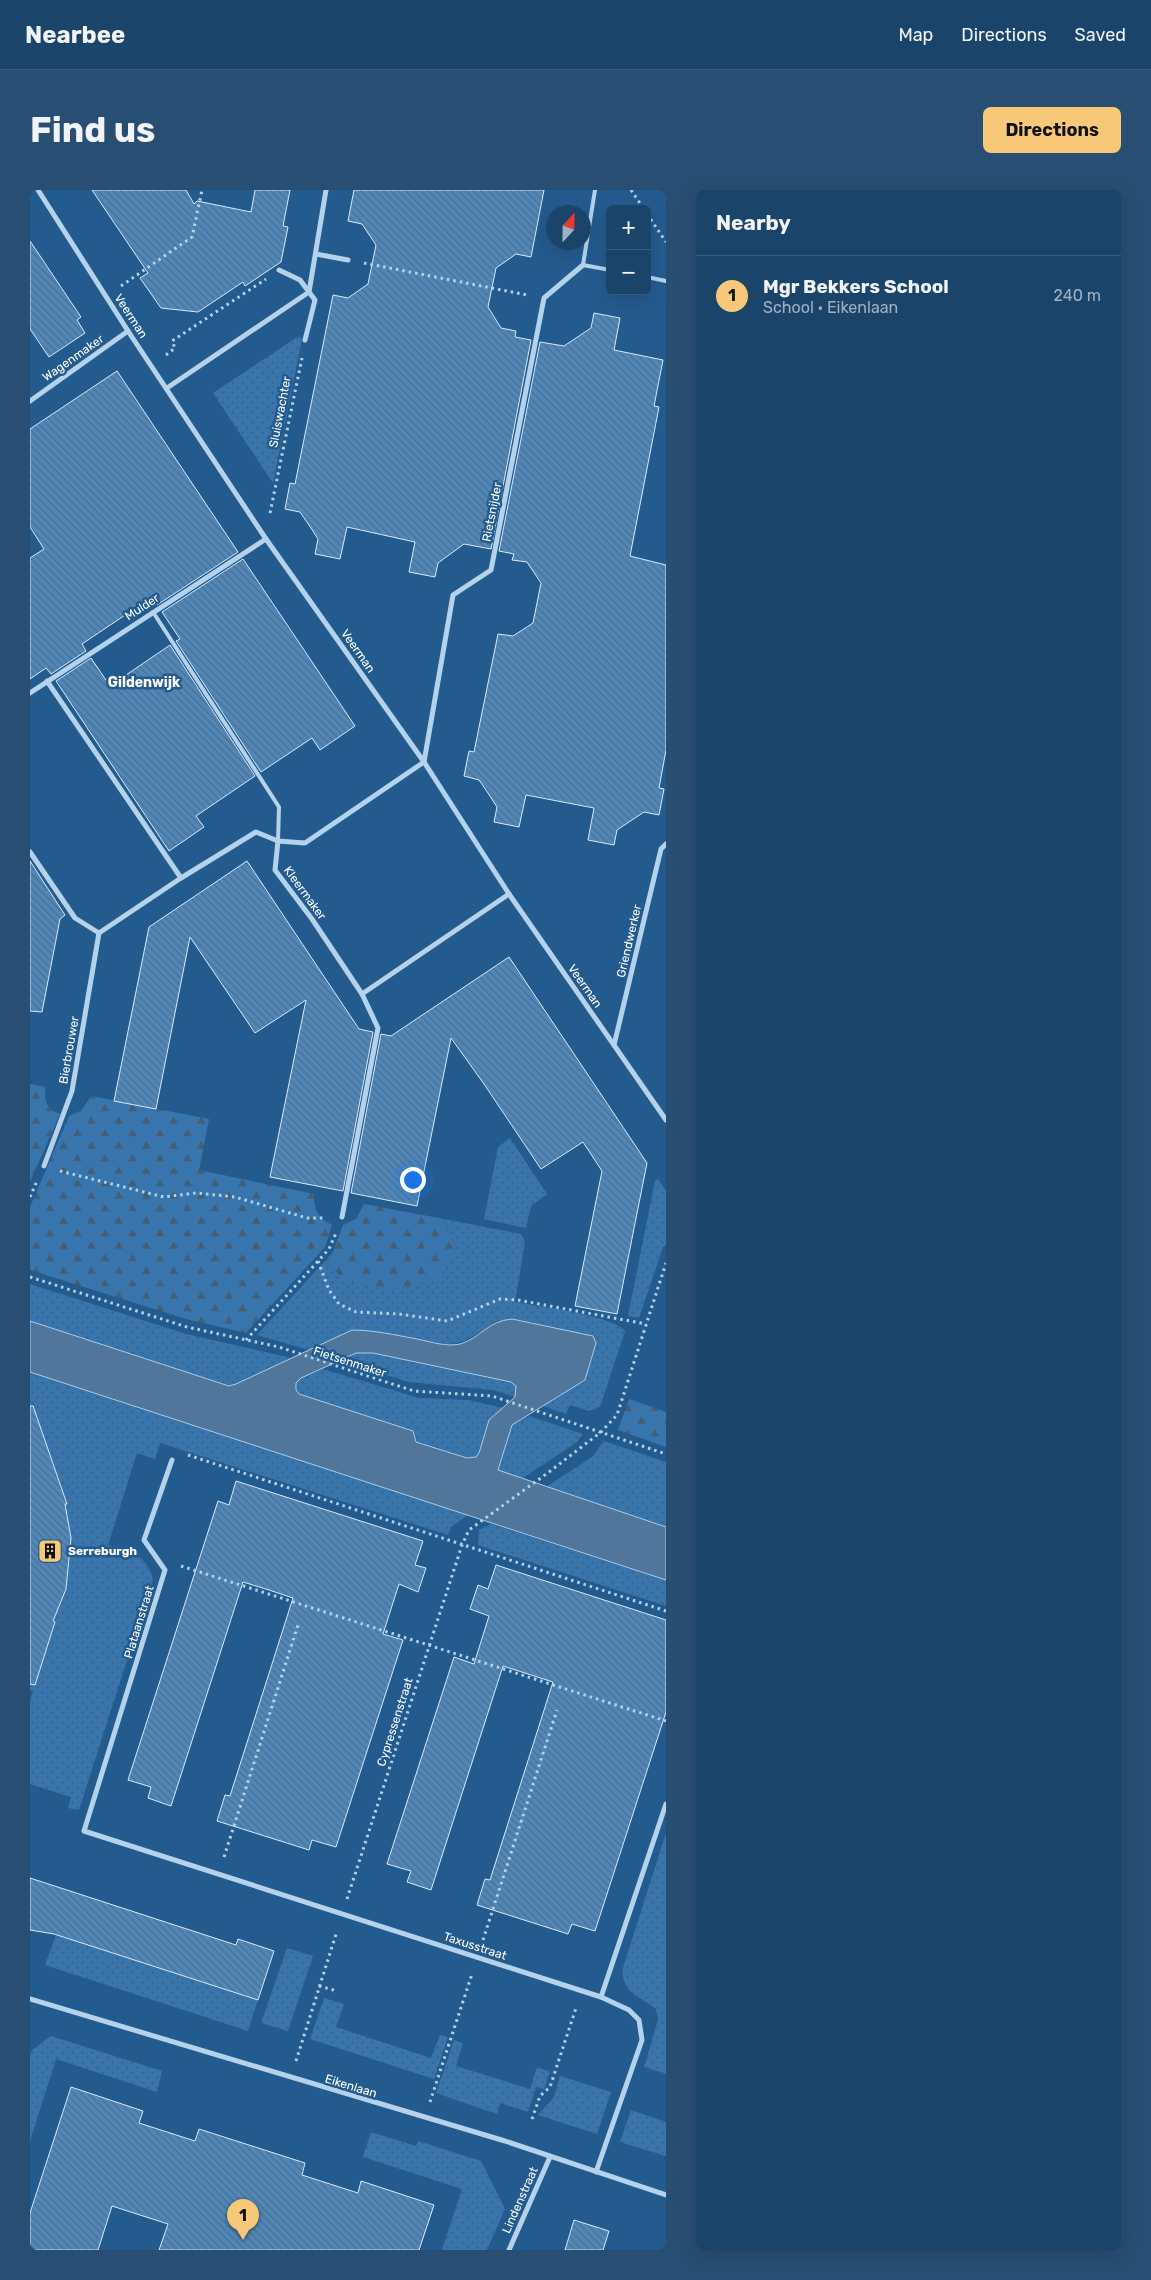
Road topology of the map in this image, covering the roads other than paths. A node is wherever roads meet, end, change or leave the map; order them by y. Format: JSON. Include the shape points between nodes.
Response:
{"nodes":[{"id":1,"x":38,"y":190,"type":"edge"},
{"id":2,"x":326,"y":190,"type":"edge"},
{"id":3,"x":595,"y":190,"type":"edge"},
{"id":4,"x":316,"y":254,"type":"junction"},
{"id":5,"x":348,"y":260,"type":"road end"},
{"id":6,"x":583,"y":265,"type":"junction"},
{"id":7,"x":606,"y":269,"type":"edge"},
{"id":8,"x":279,"y":270,"type":"road end"},
{"id":9,"x":312,"y":271,"type":"junction"},
{"id":10,"x":651,"y":278,"type":"edge"},
{"id":11,"x":300,"y":280,"type":"junction"},
{"id":12,"x":666,"y":281,"type":"edge"},
{"id":13,"x":309,"y":292,"type":"junction"},
{"id":14,"x":128,"y":331,"type":"junction"},
{"id":15,"x":305,"y":340,"type":"road end"},
{"id":16,"x":167,"y":388,"type":"junction"},
{"id":17,"x":30,"y":401,"type":"edge"},
{"id":18,"x":266,"y":539,"type":"junction"},
{"id":19,"x":153,"y":612,"type":"junction"},
{"id":20,"x":47,"y":682,"type":"junction"},
{"id":21,"x":30,"y":693,"type":"edge"},
{"id":22,"x":424,"y":762,"type":"junction"},
{"id":23,"x":278,"y":841,"type":"junction"},
{"id":24,"x":666,"y":844,"type":"edge"},
{"id":25,"x":30,"y":852,"type":"edge"},
{"id":26,"x":181,"y":878,"type":"junction"},
{"id":27,"x":509,"y":894,"type":"junction"},
{"id":28,"x":99,"y":933,"type":"junction"},
{"id":29,"x":362,"y":994,"type":"junction"},
{"id":30,"x":614,"y":1045,"type":"junction"},
{"id":31,"x":666,"y":1120,"type":"edge"},
{"id":32,"x":44,"y":1166,"type":"road end"},
{"id":33,"x":342,"y":1218,"type":"road end"},
{"id":34,"x":172,"y":1460,"type":"road end"},
{"id":35,"x":666,"y":1804,"type":"edge"},
{"id":36,"x":342,"y":1914,"type":"joint"},
{"id":37,"x":601,"y":1997,"type":"junction"},
{"id":38,"x":30,"y":1999,"type":"edge"},
{"id":39,"x":550,"y":2157,"type":"junction"},
{"id":40,"x":596,"y":2172,"type":"junction"},
{"id":41,"x":666,"y":2195,"type":"edge"},
{"id":42,"x":509,"y":2250,"type":"edge"}],
"edges":[{"from":1,"to":14,"type":"street","name":"Veerman"},
{"from":2,"to":4,"type":"street"},
{"from":3,"to":6,"type":"lane"},
{"from":4,"to":5,"type":"street"},
{"from":4,"to":9,"type":"street"},
{"from":6,"to":7,"type":"lane"},
{"from":6,"to":22,"type":"street","name":"Rietsnijder","via":[[544,298],[491,570],[453,595]]},
{"from":8,"to":11,"type":"street"},
{"from":9,"to":11,"type":"street"},
{"from":9,"to":13,"type":"street"},
{"from":10,"to":12,"type":"lane"},
{"from":11,"to":13,"type":"street"},
{"from":13,"to":15,"type":"street","via":[[315,300]]},
{"from":13,"to":16,"type":"street"},
{"from":14,"to":16,"type":"street","name":"Veerman"},
{"from":14,"to":17,"type":"street","name":"Wagenmaker"},
{"from":16,"to":18,"type":"street","name":"Veerman"},
{"from":18,"to":19,"type":"street","name":"Mulder"},
{"from":18,"to":22,"type":"street","name":"Veerman"},
{"from":19,"to":20,"type":"street","name":"Mulder"},
{"from":19,"to":23,"type":"lane","via":[[279,807]]},
{"from":20,"to":21,"type":"street","name":"Mulder"},
{"from":20,"to":26,"type":"street"},
{"from":22,"to":23,"type":"street","via":[[306,843]]},
{"from":22,"to":27,"type":"street","name":"Veerman"},
{"from":23,"to":26,"type":"street","via":[[256,832]]},
{"from":23,"to":29,"type":"street","name":"Kleermaker","via":[[275,870]]},
{"from":24,"to":30,"type":"street","name":"Griendwerker","via":[[660,849]]},
{"from":25,"to":28,"type":"street","via":[[75,918]]},
{"from":26,"to":28,"type":"street"},
{"from":27,"to":29,"type":"street"},
{"from":27,"to":30,"type":"street","name":"Veerman"},
{"from":28,"to":32,"type":"street","name":"Bierbrouwer","via":[[72,1091]]},
{"from":29,"to":33,"type":"street","name":"Kleermaker","via":[[378,1028]]},
{"from":30,"to":31,"type":"street","name":"Veerman"},
{"from":34,"to":36,"type":"street","name":"Plataanstraat","via":[[144,1540],[165,1570],[84,1830]]},
{"from":35,"to":37,"type":"street"},
{"from":36,"to":37,"type":"street","name":"Taxusstraat"},
{"from":37,"to":40,"type":"street","name":"Taxusstraat","via":[[629,2010],[640,2020],[642,2040]]},
{"from":38,"to":39,"type":"street","name":"Eikenlaan"},
{"from":39,"to":40,"type":"street","name":"Eikenlaan"},
{"from":39,"to":42,"type":"street","name":"Lindenstraat"},
{"from":40,"to":41,"type":"street","name":"Eikenlaan"}]}
